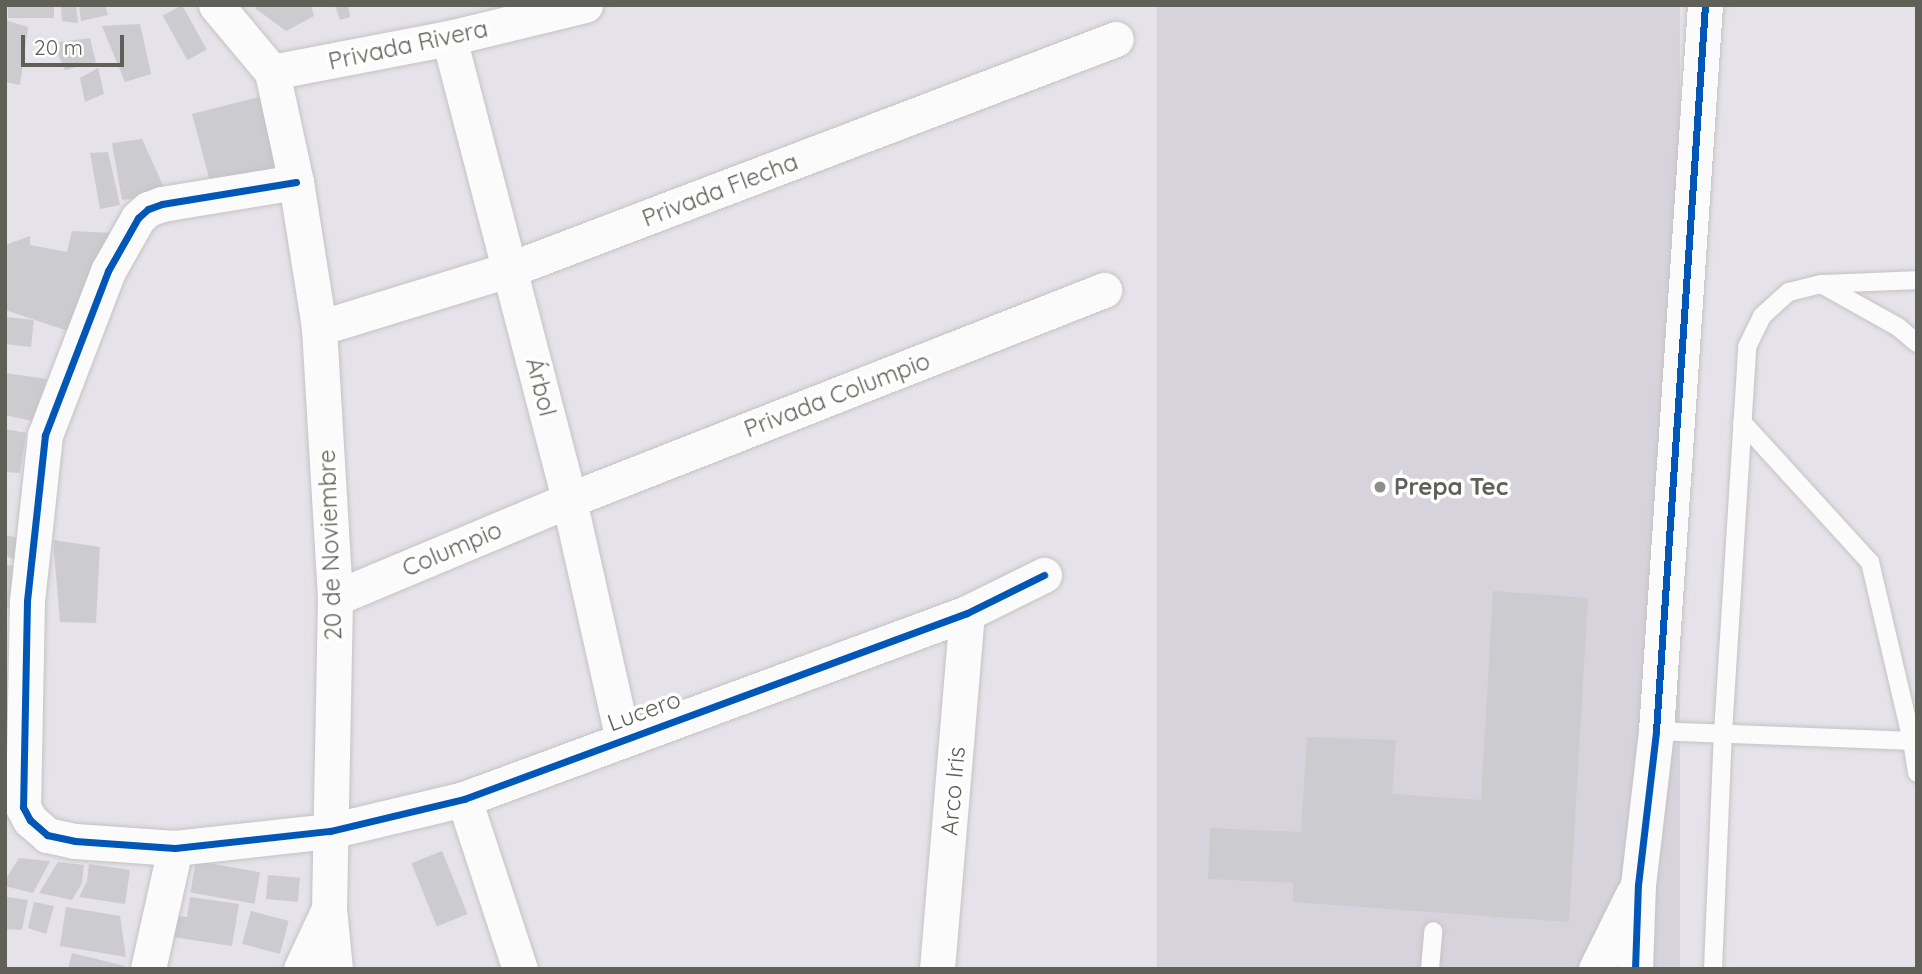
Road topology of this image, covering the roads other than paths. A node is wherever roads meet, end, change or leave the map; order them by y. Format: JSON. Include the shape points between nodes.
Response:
{"nodes":[{"id":1,"x":216,"y":5,"type":"edge"},
{"id":2,"x":585,"y":5,"type":"edge"},
{"id":3,"x":1705,"y":5,"type":"edge"},
{"id":4,"x":449,"y":37,"type":"junction"},
{"id":5,"x":1116,"y":39,"type":"dead end"},
{"id":6,"x":272,"y":72,"type":"junction"},
{"id":7,"x":296,"y":182,"type":"junction"},
{"id":8,"x":511,"y":269,"type":"junction"},
{"id":9,"x":1917,"y":280,"type":"edge"},
{"id":10,"x":1821,"y":284,"type":"junction"},
{"id":11,"x":1104,"y":289,"type":"dead end"},
{"id":12,"x":319,"y":328,"type":"junction"},
{"id":13,"x":1917,"y":343,"type":"edge"},
{"id":14,"x":1742,"y":422,"type":"junction"},
{"id":15,"x":569,"y":500,"type":"junction"},
{"id":16,"x":1044,"y":575,"type":"dead end"},
{"id":17,"x":335,"y":598,"type":"junction"},
{"id":18,"x":967,"y":612,"type":"junction"},
{"id":19,"x":1656,"y":731,"type":"junction"},
{"id":20,"x":1723,"y":733,"type":"junction"},
{"id":21,"x":623,"y":738,"type":"junction"},
{"id":22,"x":1912,"y":741,"type":"junction"},
{"id":23,"x":1917,"y":773,"type":"edge"},
{"id":24,"x":464,"y":799,"type":"junction"},
{"id":25,"x":14,"y":808,"type":"edge"},
{"id":26,"x":330,"y":831,"type":"junction"},
{"id":27,"x":175,"y":848,"type":"junction"},
{"id":28,"x":1638,"y":885,"type":"junction"},
{"id":29,"x":329,"y":909,"type":"junction"},
{"id":30,"x":1433,"y":931,"type":"dead end"},
{"id":31,"x":148,"y":969,"type":"edge"},
{"id":32,"x":301,"y":969,"type":"edge"},
{"id":33,"x":335,"y":969,"type":"edge"},
{"id":34,"x":520,"y":969,"type":"edge"},
{"id":35,"x":937,"y":969,"type":"edge"},
{"id":36,"x":1430,"y":969,"type":"edge"},
{"id":37,"x":1596,"y":969,"type":"edge"},
{"id":38,"x":1634,"y":969,"type":"edge"},
{"id":39,"x":1713,"y":969,"type":"edge"}],
"edges":[{"from":1,"to":6,"type":"street","name":"20 de Noviembre"},
{"from":2,"to":4,"type":"street","name":"Privada Rivera"},
{"from":3,"to":19,"type":"street"},
{"from":4,"to":6,"type":"street","name":"Privada Rivera"},
{"from":4,"to":8,"type":"street","name":"Árbol"},
{"from":5,"to":8,"type":"street","name":"Privada Flecha"},
{"from":6,"to":7,"type":"street","name":"20 de Noviembre"},
{"from":7,"to":12,"type":"street","name":"20 de Noviembre"},
{"from":7,"to":25,"type":"street","via":[[148,209],[127,233],[108,271],[45,435],[27,600]]},
{"from":8,"to":12,"type":"street","name":"Privada Flecha"},
{"from":8,"to":15,"type":"street","name":"Árbol"},
{"from":9,"to":10,"type":"lane"},
{"from":10,"to":13,"type":"lane","via":[[1898,327]]},
{"from":10,"to":14,"type":"lane","via":[[1789,292],[1762,316],[1747,347]]},
{"from":11,"to":15,"type":"street","name":"Privada Columpio"},
{"from":12,"to":17,"type":"street","name":"20 de Noviembre"},
{"from":14,"to":20,"type":"lane"},
{"from":14,"to":22,"type":"lane","via":[[1870,562]]},
{"from":15,"to":17,"type":"street","name":"Columpio"},
{"from":15,"to":21,"type":"street","name":"Árbol"},
{"from":16,"to":18,"type":"street","name":"Lucero"},
{"from":17,"to":26,"type":"street","name":"20 de Noviembre"},
{"from":18,"to":21,"type":"street","name":"Lucero"},
{"from":18,"to":35,"type":"street","name":"Arco Iris"},
{"from":19,"to":20,"type":"lane"},
{"from":19,"to":28,"type":"street"},
{"from":20,"to":22,"type":"lane"},
{"from":20,"to":39,"type":"lane"},
{"from":21,"to":24,"type":"street","name":"Lucero"},
{"from":22,"to":23,"type":"lane"},
{"from":24,"to":26,"type":"street","name":"Lucero"},
{"from":24,"to":34,"type":"street"},
{"from":25,"to":27,"type":"street","name":"Lucero","via":[[47,835]]},
{"from":26,"to":27,"type":"street","name":"Lucero"},
{"from":26,"to":29,"type":"street","name":"20 de Noviembre"},
{"from":27,"to":31,"type":"street"},
{"from":28,"to":37,"type":"street"},
{"from":28,"to":38,"type":"street"},
{"from":29,"to":32,"type":"street"},
{"from":29,"to":33,"type":"street","name":"20 de Noviembre"},
{"from":30,"to":36,"type":"lane"}]}
